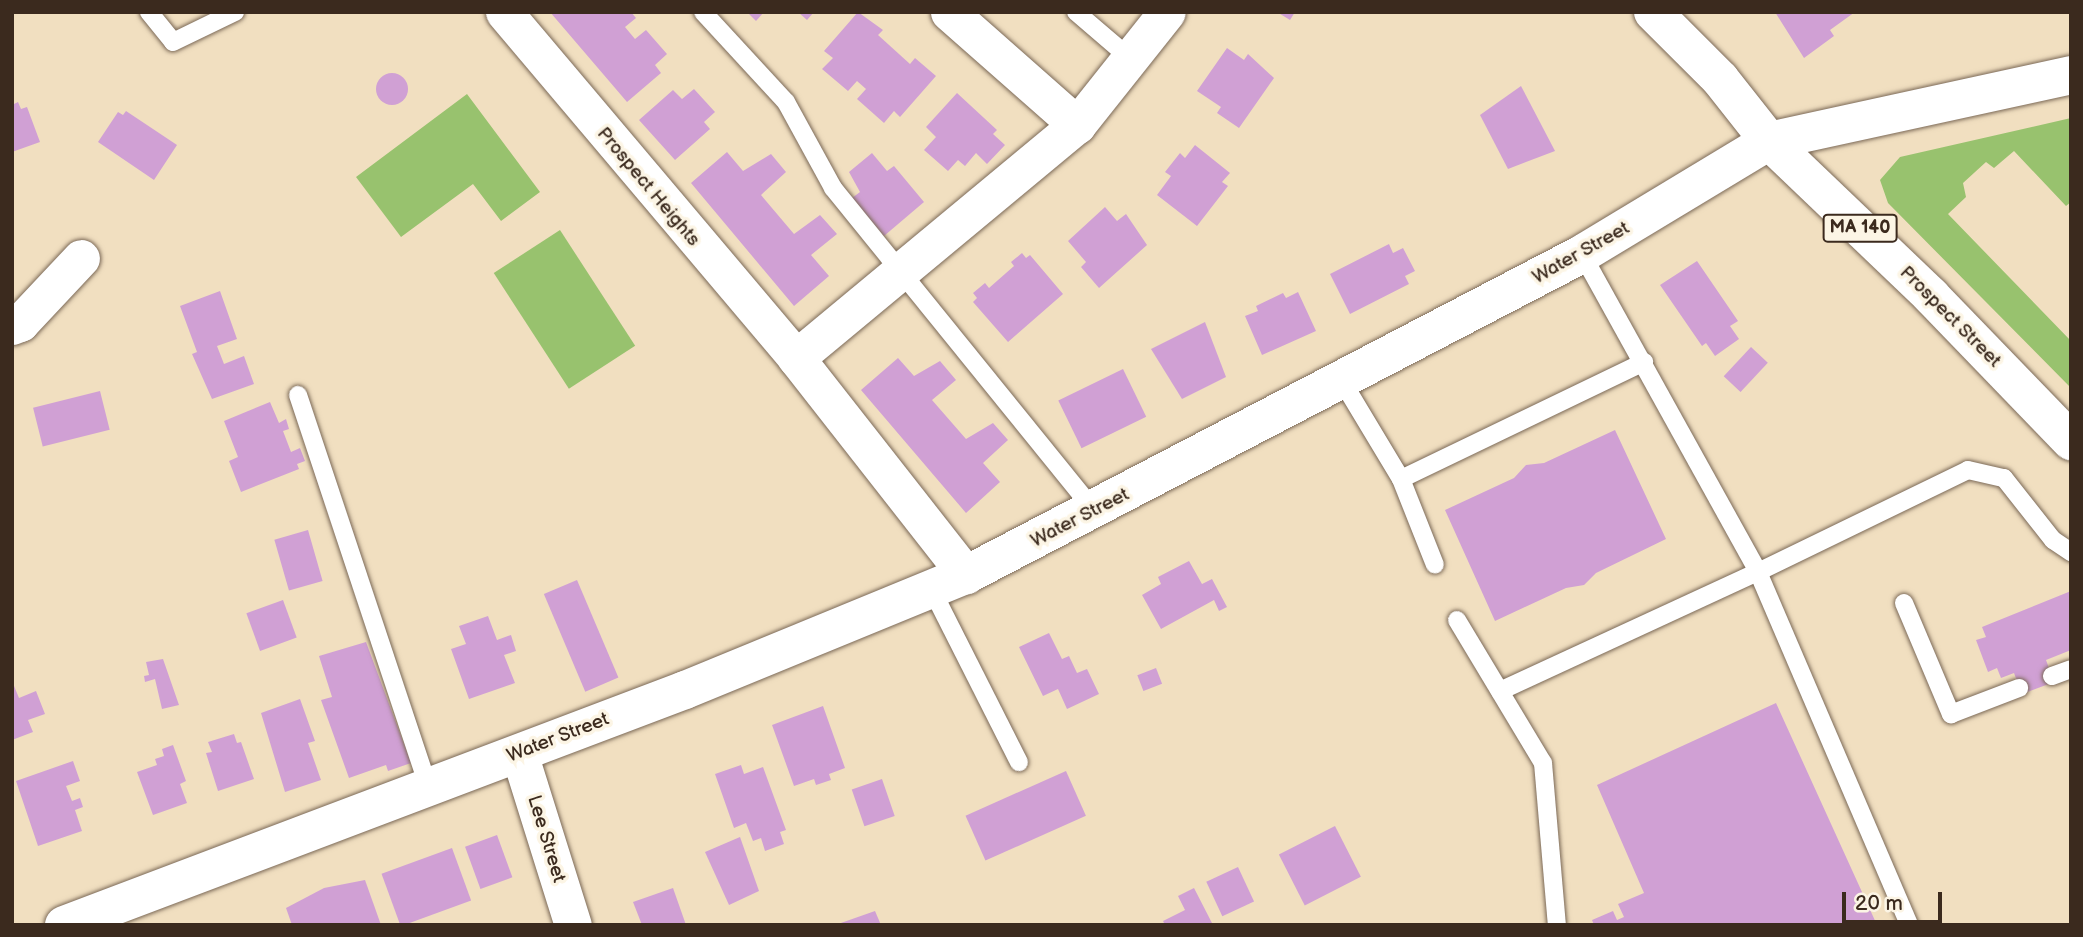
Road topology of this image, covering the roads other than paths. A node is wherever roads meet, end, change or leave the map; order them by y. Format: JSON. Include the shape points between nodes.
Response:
{"nodes":[{"id":1,"x":149,"y":12,"type":"edge"},
{"id":2,"x":235,"y":12,"type":"edge"},
{"id":3,"x":504,"y":12,"type":"edge"},
{"id":4,"x":703,"y":12,"type":"edge"},
{"id":5,"x":949,"y":12,"type":"edge"},
{"id":6,"x":1076,"y":12,"type":"edge"},
{"id":7,"x":1167,"y":12,"type":"edge"},
{"id":8,"x":1653,"y":12,"type":"edge"},
{"id":9,"x":1132,"y":60,"type":"junction"},
{"id":10,"x":2071,"y":75,"type":"edge"},
{"id":11,"x":1077,"y":125,"type":"junction"},
{"id":12,"x":1769,"y":141,"type":"junction"},
{"id":13,"x":1582,"y":254,"type":"junction"},
{"id":14,"x":80,"y":258,"type":"dead end"},
{"id":15,"x":904,"y":270,"type":"junction"},
{"id":16,"x":12,"y":326,"type":"edge"},
{"id":17,"x":796,"y":358,"type":"junction"},
{"id":18,"x":1644,"y":362,"type":"junction"},
{"id":19,"x":1342,"y":382,"type":"junction"},
{"id":20,"x":298,"y":395,"type":"dead end"},
{"id":21,"x":2071,"y":441,"type":"edge"},
{"id":22,"x":1401,"y":479,"type":"junction"},
{"id":23,"x":1095,"y":511,"type":"junction"},
{"id":24,"x":2071,"y":552,"type":"edge"},
{"id":25,"x":1435,"y":565,"type":"dead end"},
{"id":26,"x":1758,"y":572,"type":"junction"},
{"id":27,"x":949,"y":583,"type":"junction"},
{"id":28,"x":1904,"y":603,"type":"dead end"},
{"id":29,"x":1457,"y":620,"type":"dead end"},
{"id":30,"x":2071,"y":669,"type":"edge"},
{"id":31,"x":2052,"y":676,"type":"dead end"},
{"id":32,"x":2019,"y":688,"type":"dead end"},
{"id":33,"x":1500,"y":691,"type":"junction"},
{"id":34,"x":519,"y":753,"type":"junction"},
{"id":35,"x":1019,"y":762,"type":"dead end"},
{"id":36,"x":429,"y":788,"type":"junction"},
{"id":37,"x":64,"y":925,"type":"edge"},
{"id":38,"x":573,"y":925,"type":"edge"},
{"id":39,"x":1557,"y":925,"type":"edge"},
{"id":40,"x":1909,"y":925,"type":"edge"}],
"edges":[{"from":1,"to":2,"type":"lane","via":[[173,42]]},
{"from":3,"to":17,"type":"street","name":"Prospect Heights"},
{"from":4,"to":15,"type":"lane","via":[[786,102],[833,188]]},
{"from":5,"to":11,"type":"street"},
{"from":6,"to":9,"type":"lane"},
{"from":7,"to":9,"type":"street"},
{"from":8,"to":12,"type":"street","name":"Prospect Street","number":"MA 140","via":[[1720,79]]},
{"from":9,"to":11,"type":"street"},
{"from":10,"to":12,"type":"street","name":"Water Street"},
{"from":11,"to":15,"type":"street"},
{"from":12,"to":13,"type":"street","name":"Water Street"},
{"from":12,"to":21,"type":"street","name":"Prospect Street","number":"MA 140","via":[[1931,296]]},
{"from":13,"to":18,"type":"lane"},
{"from":13,"to":19,"type":"street","name":"Water Street"},
{"from":14,"to":16,"type":"street","via":[[20,324]]},
{"from":15,"to":17,"type":"street"},
{"from":15,"to":23,"type":"lane","via":[[922,303]]},
{"from":17,"to":27,"type":"street","name":"Prospect Heights"},
{"from":18,"to":22,"type":"lane"},
{"from":18,"to":26,"type":"lane"},
{"from":19,"to":22,"type":"lane"},
{"from":19,"to":23,"type":"street","name":"Water Street"},
{"from":20,"to":36,"type":"lane"},
{"from":22,"to":25,"type":"lane"},
{"from":23,"to":27,"type":"street","name":"Water Street"},
{"from":24,"to":26,"type":"lane","via":[[2053,540],[2004,478],[1968,470]]},
{"from":26,"to":33,"type":"lane"},
{"from":26,"to":40,"type":"lane"},
{"from":27,"to":34,"type":"street","name":"Water Street"},
{"from":27,"to":35,"type":"lane"},
{"from":28,"to":32,"type":"lane","via":[[1951,714]]},
{"from":29,"to":33,"type":"lane"},
{"from":30,"to":31,"type":"lane"},
{"from":33,"to":39,"type":"lane","via":[[1543,763]]},
{"from":34,"to":36,"type":"street","name":"Water Street"},
{"from":34,"to":38,"type":"street","name":"Lee Street"},
{"from":36,"to":37,"type":"street","name":"Water Street"}]}
